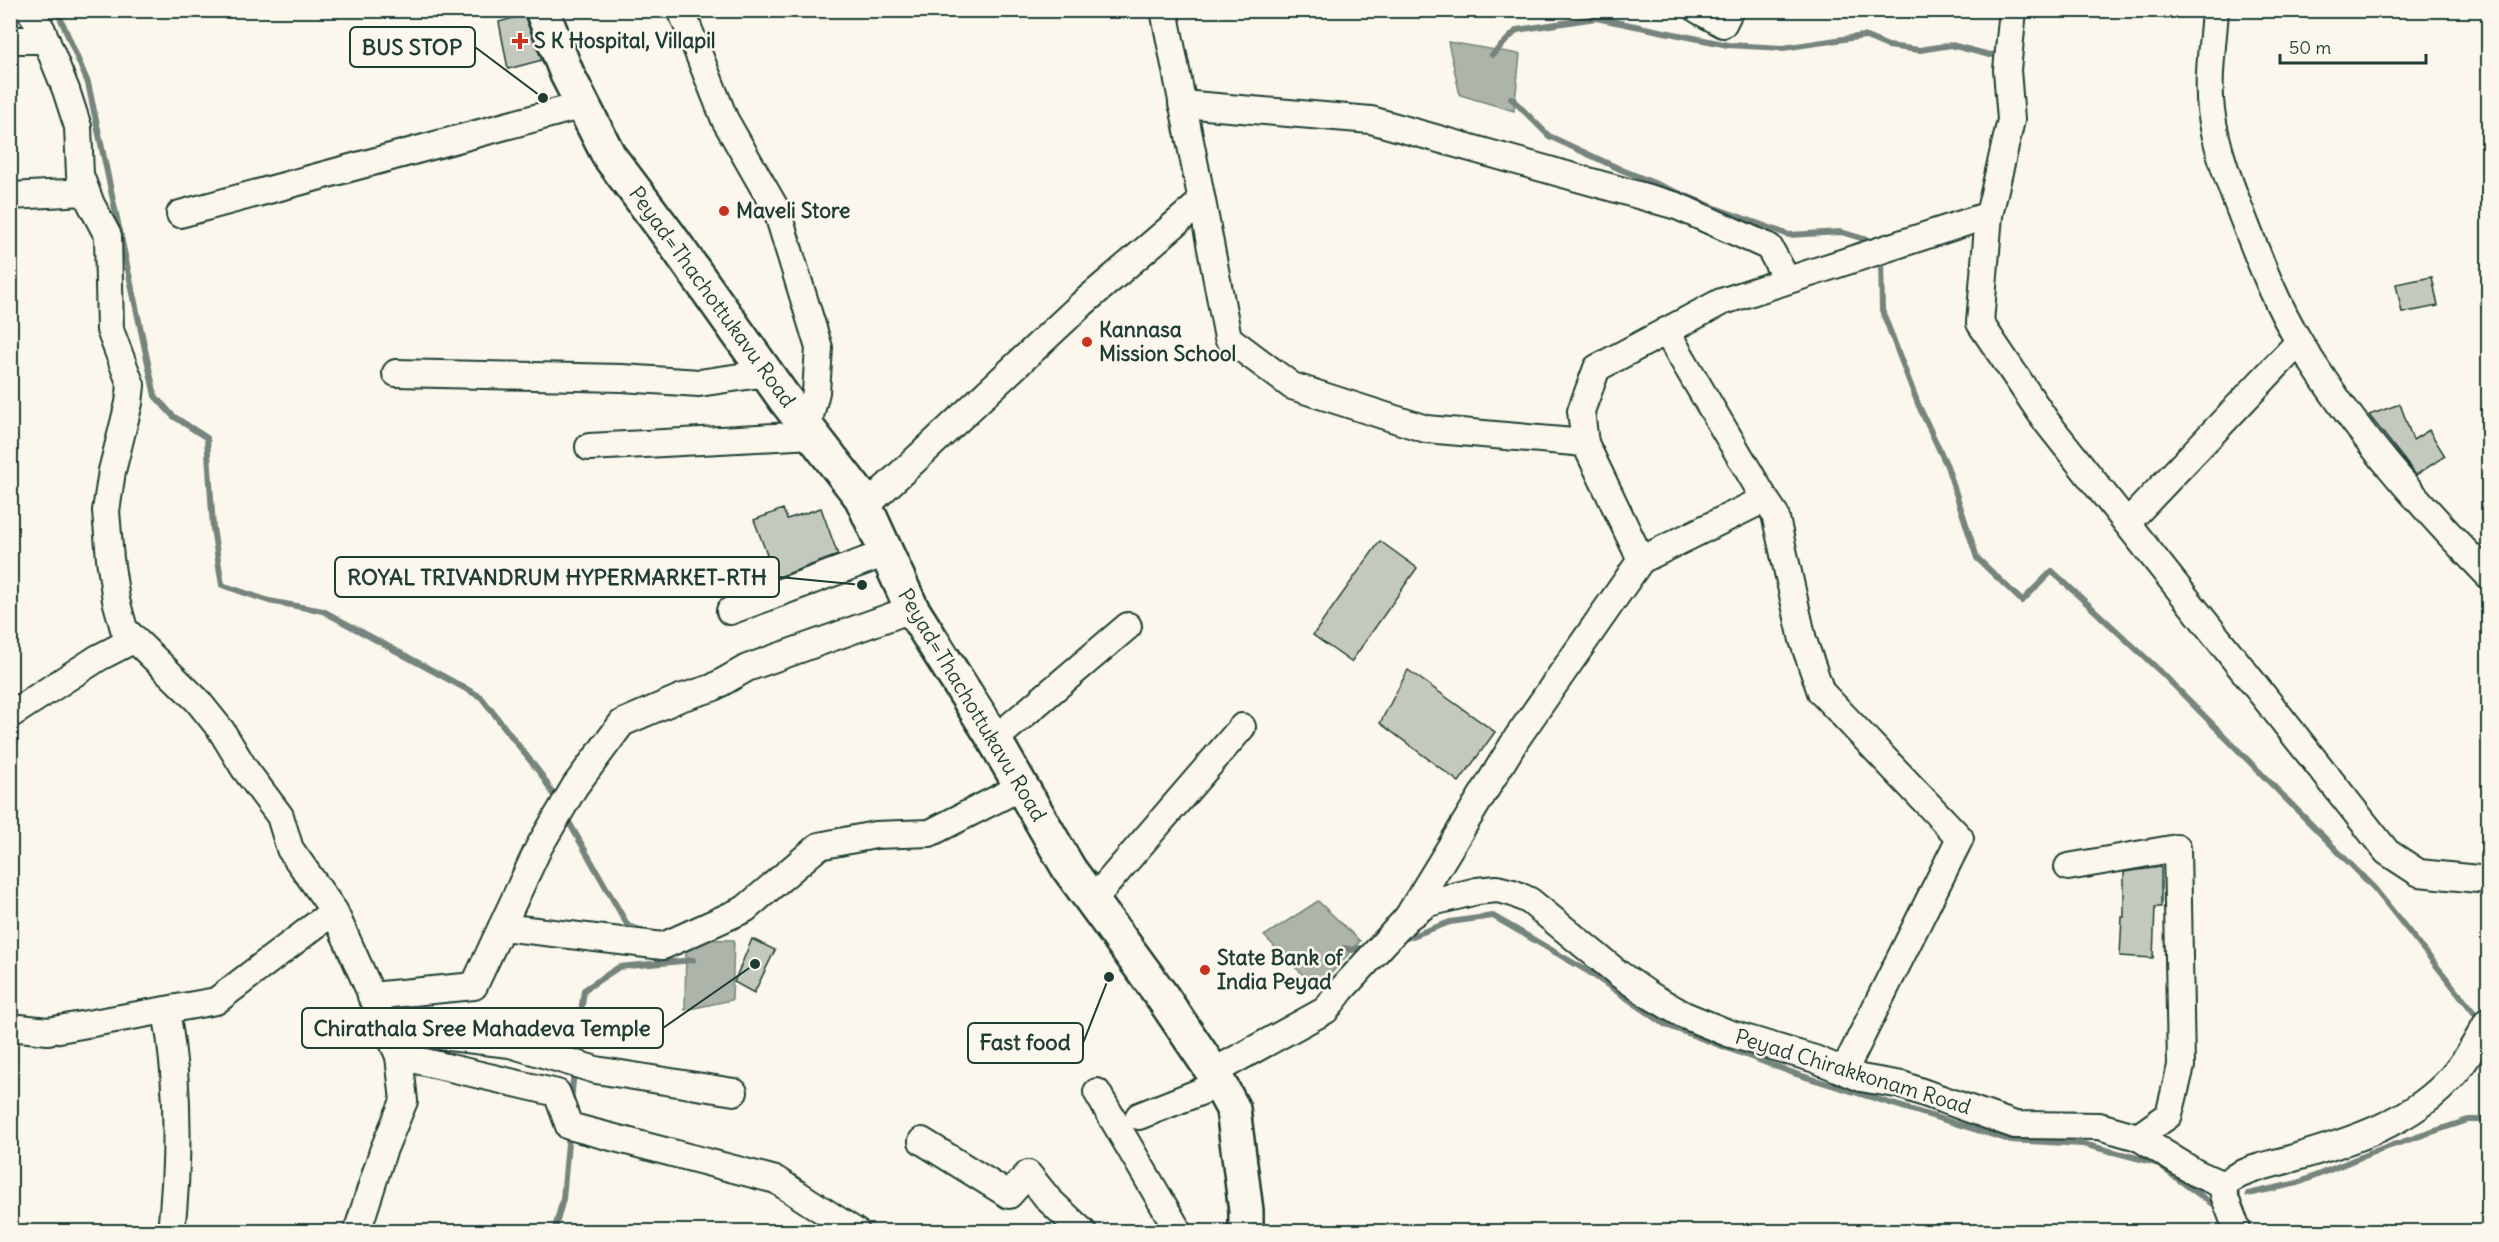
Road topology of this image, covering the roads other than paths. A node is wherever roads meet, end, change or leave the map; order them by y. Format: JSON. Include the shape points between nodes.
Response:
{"nodes":[{"id":1,"x":30,"y":10,"type":"edge"},
{"id":2,"x":542,"y":10,"type":"edge"},
{"id":3,"x":681,"y":10,"type":"edge"},
{"id":4,"x":1164,"y":10,"type":"edge"},
{"id":5,"x":1698,"y":10,"type":"edge"},
{"id":6,"x":1730,"y":10,"type":"edge"},
{"id":7,"x":2013,"y":10,"type":"edge"},
{"id":8,"x":2215,"y":10,"type":"edge"},
{"id":9,"x":10,"y":40,"type":"edge"},
{"id":10,"x":46,"y":40,"type":"junction"},
{"id":11,"x":1182,"y":104,"type":"junction"},
{"id":12,"x":583,"y":105,"type":"junction"},
{"id":13,"x":86,"y":192,"type":"junction"},
{"id":14,"x":10,"y":196,"type":"edge"},
{"id":15,"x":1202,"y":201,"type":"junction"},
{"id":16,"x":180,"y":214,"type":"dead end"},
{"id":17,"x":1989,"y":215,"type":"junction"},
{"id":18,"x":1787,"y":280,"type":"junction"},
{"id":19,"x":1666,"y":331,"type":"junction"},
{"id":20,"x":2299,"y":342,"type":"junction"},
{"id":21,"x":396,"y":373,"type":"dead end"},
{"id":22,"x":767,"y":373,"type":"junction"},
{"id":23,"x":810,"y":431,"type":"junction"},
{"id":24,"x":1585,"y":443,"type":"junction"},
{"id":25,"x":589,"y":447,"type":"dead end"},
{"id":26,"x":1765,"y":499,"type":"junction"},
{"id":27,"x":866,"y":507,"type":"junction"},
{"id":28,"x":2127,"y":523,"type":"junction"},
{"id":29,"x":886,"y":553,"type":"junction"},
{"id":30,"x":1641,"y":560,"type":"junction"},
{"id":31,"x":2484,"y":566,"type":"edge"},
{"id":32,"x":912,"y":609,"type":"junction"},
{"id":33,"x":729,"y":611,"type":"dead end"},
{"id":34,"x":1128,"y":626,"type":"dead end"},
{"id":35,"x":135,"y":639,"type":"junction"},
{"id":36,"x":10,"y":715,"type":"edge"},
{"id":37,"x":1242,"y":727,"type":"dead end"},
{"id":38,"x":994,"y":740,"type":"junction"},
{"id":39,"x":1021,"y":787,"type":"junction"},
{"id":40,"x":2068,"y":867,"type":"dead end"},
{"id":41,"x":2488,"y":880,"type":"edge"},
{"id":42,"x":1092,"y":901,"type":"junction"},
{"id":43,"x":334,"y":911,"type":"junction"},
{"id":44,"x":1407,"y":918,"type":"junction"},
{"id":45,"x":502,"y":927,"type":"junction"},
{"id":46,"x":371,"y":996,"type":"junction"},
{"id":47,"x":165,"y":1010,"type":"junction"},
{"id":48,"x":2488,"y":1021,"type":"edge"},
{"id":49,"x":10,"y":1028,"type":"edge"},
{"id":50,"x":388,"y":1030,"type":"junction"},
{"id":51,"x":399,"y":1056,"type":"junction"},
{"id":52,"x":1844,"y":1071,"type":"junction"},
{"id":53,"x":1217,"y":1078,"type":"junction"},
{"id":54,"x":734,"y":1092,"type":"dead end"},
{"id":55,"x":1097,"y":1092,"type":"dead end"},
{"id":56,"x":1139,"y":1116,"type":"dead end"},
{"id":57,"x":2138,"y":1137,"type":"junction"},
{"id":58,"x":922,"y":1141,"type":"dead end"},
{"id":59,"x":2223,"y":1185,"type":"junction"},
{"id":60,"x":171,"y":1232,"type":"edge"},
{"id":61,"x":357,"y":1232,"type":"edge"},
{"id":62,"x":856,"y":1232,"type":"edge"},
{"id":63,"x":1083,"y":1232,"type":"edge"},
{"id":64,"x":1179,"y":1232,"type":"edge"},
{"id":65,"x":1246,"y":1232,"type":"edge"},
{"id":66,"x":2238,"y":1232,"type":"edge"}],
"edges":[{"from":1,"to":10,"type":"street"},
{"from":2,"to":12,"type":"main road","name":"Peyad=Thachottukavu Road"},
{"from":3,"to":23,"type":"street","via":[[725,120],[777,211],[816,336],[819,348]]},
{"from":4,"to":11,"type":"street"},
{"from":5,"to":6,"type":"street","via":[[1723,24]]},
{"from":7,"to":17,"type":"street","via":[[2007,70],[2011,120]]},
{"from":8,"to":20,"type":"street","via":[[2211,108],[2216,140],[2268,280]]},
{"from":9,"to":10,"type":"street"},
{"from":10,"to":13,"type":"street","via":[[78,127],[80,175]]},
{"from":11,"to":15,"type":"street"},
{"from":11,"to":18,"type":"street","via":[[1371,120],[1677,206],[1769,247]]},
{"from":12,"to":16,"type":"street"},
{"from":12,"to":22,"type":"main road","name":"Peyad=Thachottukavu Road","via":[[609,156]]},
{"from":13,"to":14,"type":"street"},
{"from":13,"to":35,"type":"street","via":[[108,236],[110,330],[131,385],[106,511],[116,600],[124,629]]},
{"from":15,"to":24,"type":"street","via":[[1228,338],[1292,386],[1426,429]]},
{"from":15,"to":27,"type":"street","via":[[1082,304]]},
{"from":17,"to":18,"type":"street"},
{"from":17,"to":28,"type":"street","via":[[1980,323],[2046,421]]},
{"from":18,"to":19,"type":"street","via":[[1721,302]]},
{"from":19,"to":24,"type":"street","via":[[1597,368],[1581,411]]},
{"from":19,"to":26,"type":"street"},
{"from":20,"to":28,"type":"street"},
{"from":20,"to":31,"type":"street","via":[[2373,447],[2443,529]]},
{"from":21,"to":22,"type":"street","via":[[699,383]]},
{"from":22,"to":23,"type":"main road","name":"Peyad=Thachottukavu Road"},
{"from":23,"to":25,"type":"street"},
{"from":23,"to":27,"type":"main road","name":"Peyad=Thachottukavu Road"},
{"from":24,"to":30,"type":"street"},
{"from":26,"to":30,"type":"street"},
{"from":26,"to":52,"type":"street","via":[[1775,514],[1803,640],[1821,692],[1960,838]]},
{"from":27,"to":29,"type":"main road","name":"Peyad=Thachottukavu Road"},
{"from":28,"to":41,"type":"street","via":[[2387,852],[2419,873]]},
{"from":29,"to":32,"type":"main road","name":"Peyad=Thachottukavu Road"},
{"from":29,"to":33,"type":"street"},
{"from":30,"to":44,"type":"street","via":[[1517,738]]},
{"from":32,"to":38,"type":"main road","name":"Peyad=Thachottukavu Road"},
{"from":32,"to":45,"type":"street","via":[[747,668],[712,688],[622,723],[575,786],[539,847]]},
{"from":34,"to":38,"type":"street"},
{"from":35,"to":36,"type":"street"},
{"from":35,"to":43,"type":"street","via":[[197,700],[221,730],[280,816],[290,849]]},
{"from":37,"to":42,"type":"street"},
{"from":38,"to":39,"type":"main road","name":"Peyad=Thachottukavu Road"},
{"from":39,"to":42,"type":"main road","name":"Peyad=Thachottukavu Road"},
{"from":39,"to":45,"type":"street","via":[[930,833],[874,835],[819,846],[745,909],[663,946]]},
{"from":40,"to":57,"type":"street","via":[[2177,848],[2181,1066],[2169,1115]]},
{"from":42,"to":53,"type":"main road","name":"Peyad=Thachottukavu Road"},
{"from":43,"to":46,"type":"street"},
{"from":43,"to":47,"type":"street","via":[[216,1001]]},
{"from":44,"to":52,"type":"street","name":"Peyad Chirakkonam Road","via":[[1428,903],[1497,889],[1513,893],[1530,901],[1619,974],[1684,1015],[1728,1034],[1773,1044]]},
{"from":44,"to":53,"type":"street","name":"Peyad Chirakkonam Road","via":[[1326,1010]]},
{"from":45,"to":46,"type":"street","via":[[474,986]]},
{"from":46,"to":50,"type":"street"},
{"from":47,"to":49,"type":"street","via":[[48,1031]]},
{"from":47,"to":60,"type":"street","via":[[176,1102]]},
{"from":48,"to":59,"type":"street","via":[[2446,1083],[2403,1116],[2373,1132],[2237,1176]]},
{"from":50,"to":51,"type":"street"},
{"from":50,"to":54,"type":"street","via":[[510,1044],[588,1068]]},
{"from":51,"to":61,"type":"street","via":[[404,1101]]},
{"from":51,"to":62,"type":"street","via":[[557,1093],[569,1126],[776,1180]]},
{"from":52,"to":57,"type":"street","name":"Peyad Chirakkonam Road","via":[[1902,1085],[2015,1125],[2099,1126]]},
{"from":53,"to":56,"type":"street","name":"Peyad Chirakkonam Road"},
{"from":53,"to":65,"type":"main road","name":"Peyad=Thachottukavu Road","via":[[1233,1109]]},
{"from":55,"to":64,"type":"street"},
{"from":57,"to":59,"type":"street","name":"Peyad Chirakkonam Road"},
{"from":58,"to":63,"type":"street","via":[[1009,1195],[1028,1174]]},
{"from":59,"to":66,"type":"street"}]}
